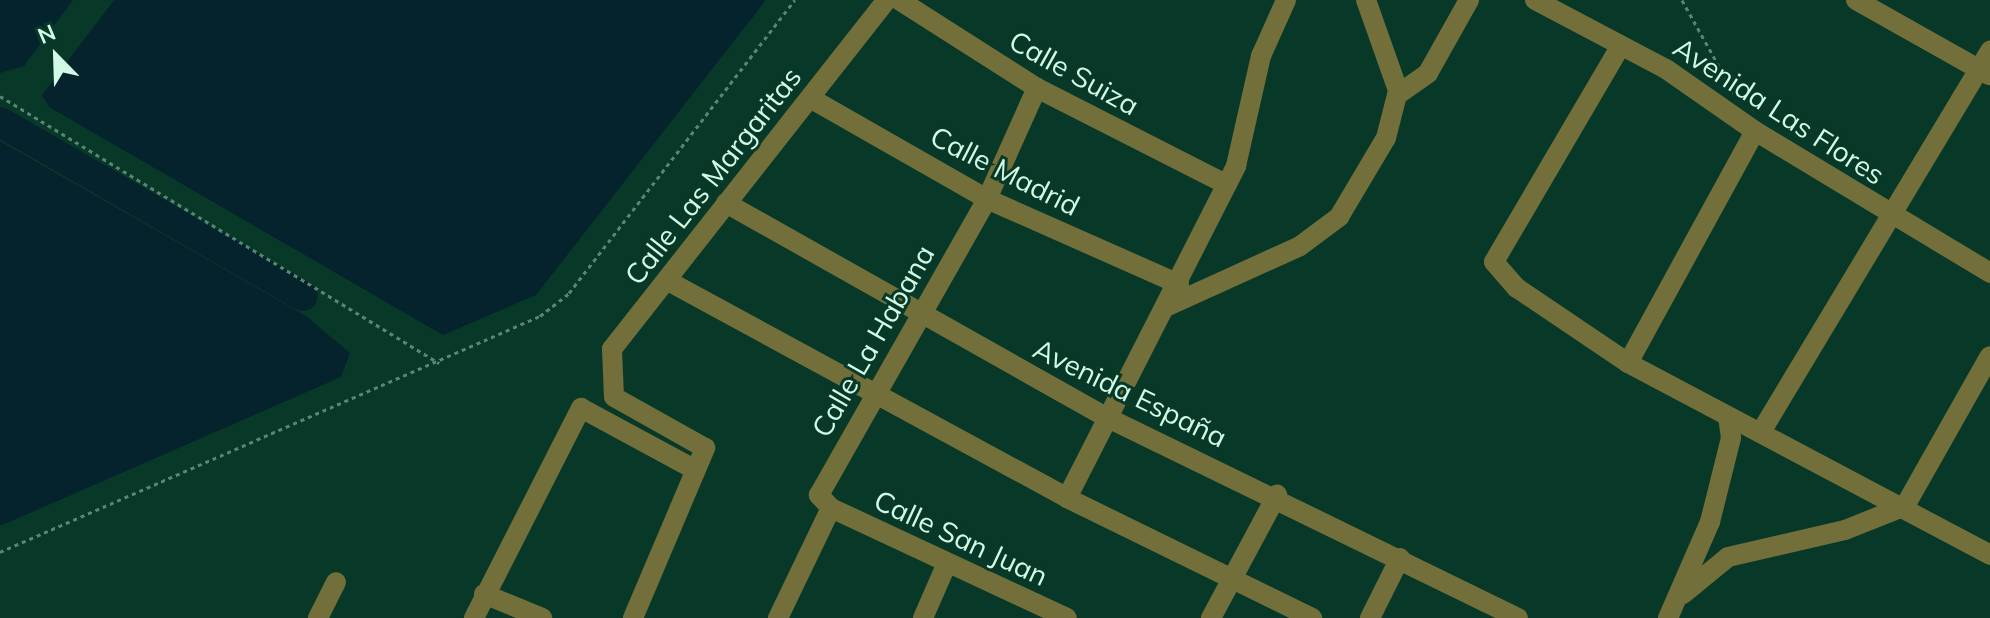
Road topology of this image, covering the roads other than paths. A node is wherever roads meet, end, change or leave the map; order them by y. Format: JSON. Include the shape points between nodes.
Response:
{"nodes":[{"id":1,"x":887,"y":0,"type":"edge"},
{"id":2,"x":899,"y":0,"type":"edge"},
{"id":3,"x":1286,"y":0,"type":"edge"},
{"id":4,"x":1366,"y":0,"type":"edge"},
{"id":5,"x":1469,"y":0,"type":"edge"},
{"id":6,"x":1535,"y":0,"type":"edge"},
{"id":7,"x":1856,"y":0,"type":"edge"},
{"id":8,"x":1620,"y":47,"type":"junction"},
{"id":9,"x":1986,"y":65,"type":"edge"},
{"id":10,"x":1037,"y":88,"type":"junction"},
{"id":11,"x":1399,"y":93,"type":"junction"},
{"id":12,"x":810,"y":98,"type":"junction"},
{"id":13,"x":1755,"y":131,"type":"junction"},
{"id":14,"x":1227,"y":185,"type":"junction"},
{"id":15,"x":987,"y":199,"type":"junction"},
{"id":16,"x":726,"y":203,"type":"junction"},
{"id":17,"x":1889,"y":214,"type":"junction"},
{"id":18,"x":1990,"y":273,"type":"edge"},
{"id":19,"x":668,"y":281,"type":"junction"},
{"id":20,"x":1179,"y":284,"type":"junction"},
{"id":21,"x":1168,"y":306,"type":"junction"},
{"id":22,"x":919,"y":318,"type":"junction"},
{"id":23,"x":1990,"y":356,"type":"edge"},
{"id":24,"x":1628,"y":363,"type":"junction"},
{"id":25,"x":873,"y":392,"type":"junction"},
{"id":26,"x":1728,"y":417,"type":"junction"},
{"id":27,"x":1108,"y":418,"type":"junction"},
{"id":28,"x":1761,"y":432,"type":"junction"},
{"id":29,"x":694,"y":469,"type":"junction"},
{"id":30,"x":1277,"y":495,"type":"junction"},
{"id":31,"x":1067,"y":498,"type":"junction"},
{"id":32,"x":1905,"y":506,"type":"junction"},
{"id":33,"x":831,"y":508,"type":"junction"},
{"id":34,"x":1990,"y":555,"type":"edge"},
{"id":35,"x":1400,"y":558,"type":"junction"},
{"id":36,"x":947,"y":563,"type":"junction"},
{"id":37,"x":1231,"y":579,"type":"junction"},
{"id":38,"x":336,"y":582,"type":"dead end"},
{"id":39,"x":484,"y":594,"type":"junction"},
{"id":40,"x":1683,"y":594,"type":"junction"},
{"id":41,"x":1513,"y":617,"type":"edge"},
{"id":42,"x":318,"y":618,"type":"edge"},
{"id":43,"x":474,"y":618,"type":"edge"},
{"id":44,"x":542,"y":618,"type":"edge"},
{"id":45,"x":633,"y":618,"type":"edge"},
{"id":46,"x":778,"y":618,"type":"edge"},
{"id":47,"x":923,"y":618,"type":"edge"},
{"id":48,"x":1067,"y":618,"type":"edge"},
{"id":49,"x":1211,"y":618,"type":"edge"},
{"id":50,"x":1312,"y":618,"type":"edge"},
{"id":51,"x":1370,"y":618,"type":"edge"},
{"id":52,"x":1668,"y":618,"type":"edge"}],
"edges":[{"from":1,"to":12,"type":"street","name":"Calle Las Margaritas"},
{"from":2,"to":10,"type":"street","name":"Calle Suiza"},
{"from":3,"to":14,"type":"street","via":[[1261,56],[1249,126]]},
{"from":4,"to":11,"type":"street"},
{"from":5,"to":11,"type":"street","via":[[1428,73]]},
{"from":6,"to":8,"type":"street","name":"Avenida Las Flores"},
{"from":7,"to":9,"type":"street"},
{"from":8,"to":13,"type":"street","name":"Avenida Las Flores","via":[[1666,69]]},
{"from":8,"to":24,"type":"street","via":[[1494,262],[1517,288]]},
{"from":9,"to":17,"type":"street"},
{"from":10,"to":14,"type":"street","name":"Calle Suiza"},
{"from":10,"to":15,"type":"street","name":"Calle La Habana"},
{"from":11,"to":21,"type":"street","via":[[1386,138],[1328,228],[1239,278]]},
{"from":12,"to":15,"type":"street","name":"Calle Madrid"},
{"from":12,"to":16,"type":"street","name":"Calle Las Margaritas"},
{"from":13,"to":17,"type":"street","name":"Avenida Las Flores"},
{"from":13,"to":24,"type":"street"},
{"from":14,"to":20,"type":"street"},
{"from":15,"to":20,"type":"street","name":"Calle Madrid"},
{"from":15,"to":22,"type":"street","name":"Calle La Habana"},
{"from":16,"to":19,"type":"street","name":"Calle Las Margaritas"},
{"from":16,"to":22,"type":"street","name":"Avenida España"},
{"from":17,"to":18,"type":"street","name":"Avenida Las Flores"},
{"from":17,"to":28,"type":"street"},
{"from":19,"to":25,"type":"street"},
{"from":19,"to":29,"type":"street","name":"Calle Las Margaritas","via":[[612,349],[614,397],[705,448]]},
{"from":20,"to":21,"type":"street"},
{"from":21,"to":27,"type":"street"},
{"from":22,"to":25,"type":"street","name":"Calle La Habana"},
{"from":22,"to":27,"type":"street","name":"Avenida España"},
{"from":23,"to":32,"type":"street"},
{"from":24,"to":26,"type":"street"},
{"from":25,"to":31,"type":"street"},
{"from":25,"to":33,"type":"street","name":"Calle La Habana","via":[[819,495]]},
{"from":26,"to":28,"type":"street"},
{"from":26,"to":40,"type":"street","via":[[1731,438],[1710,522]]},
{"from":27,"to":30,"type":"street","name":"Avenida España"},
{"from":27,"to":31,"type":"street"},
{"from":28,"to":32,"type":"street"},
{"from":29,"to":39,"type":"street","via":[[581,408]]},
{"from":29,"to":45,"type":"street"},
{"from":30,"to":35,"type":"street","name":"Avenida España"},
{"from":30,"to":37,"type":"street"},
{"from":31,"to":37,"type":"street"},
{"from":32,"to":34,"type":"street"},
{"from":32,"to":40,"type":"street","via":[[1845,530],[1728,557]]},
{"from":33,"to":36,"type":"street","name":"Calle San Juan"},
{"from":33,"to":46,"type":"street","name":"Calle La Habana"},
{"from":35,"to":41,"type":"street","name":"Avenida España"},
{"from":35,"to":51,"type":"street"},
{"from":36,"to":47,"type":"street"},
{"from":36,"to":48,"type":"street","name":"Calle San Juan"},
{"from":37,"to":49,"type":"street"},
{"from":37,"to":50,"type":"street"},
{"from":38,"to":42,"type":"street"},
{"from":39,"to":43,"type":"street"},
{"from":39,"to":44,"type":"street"},
{"from":40,"to":52,"type":"street"}]}
